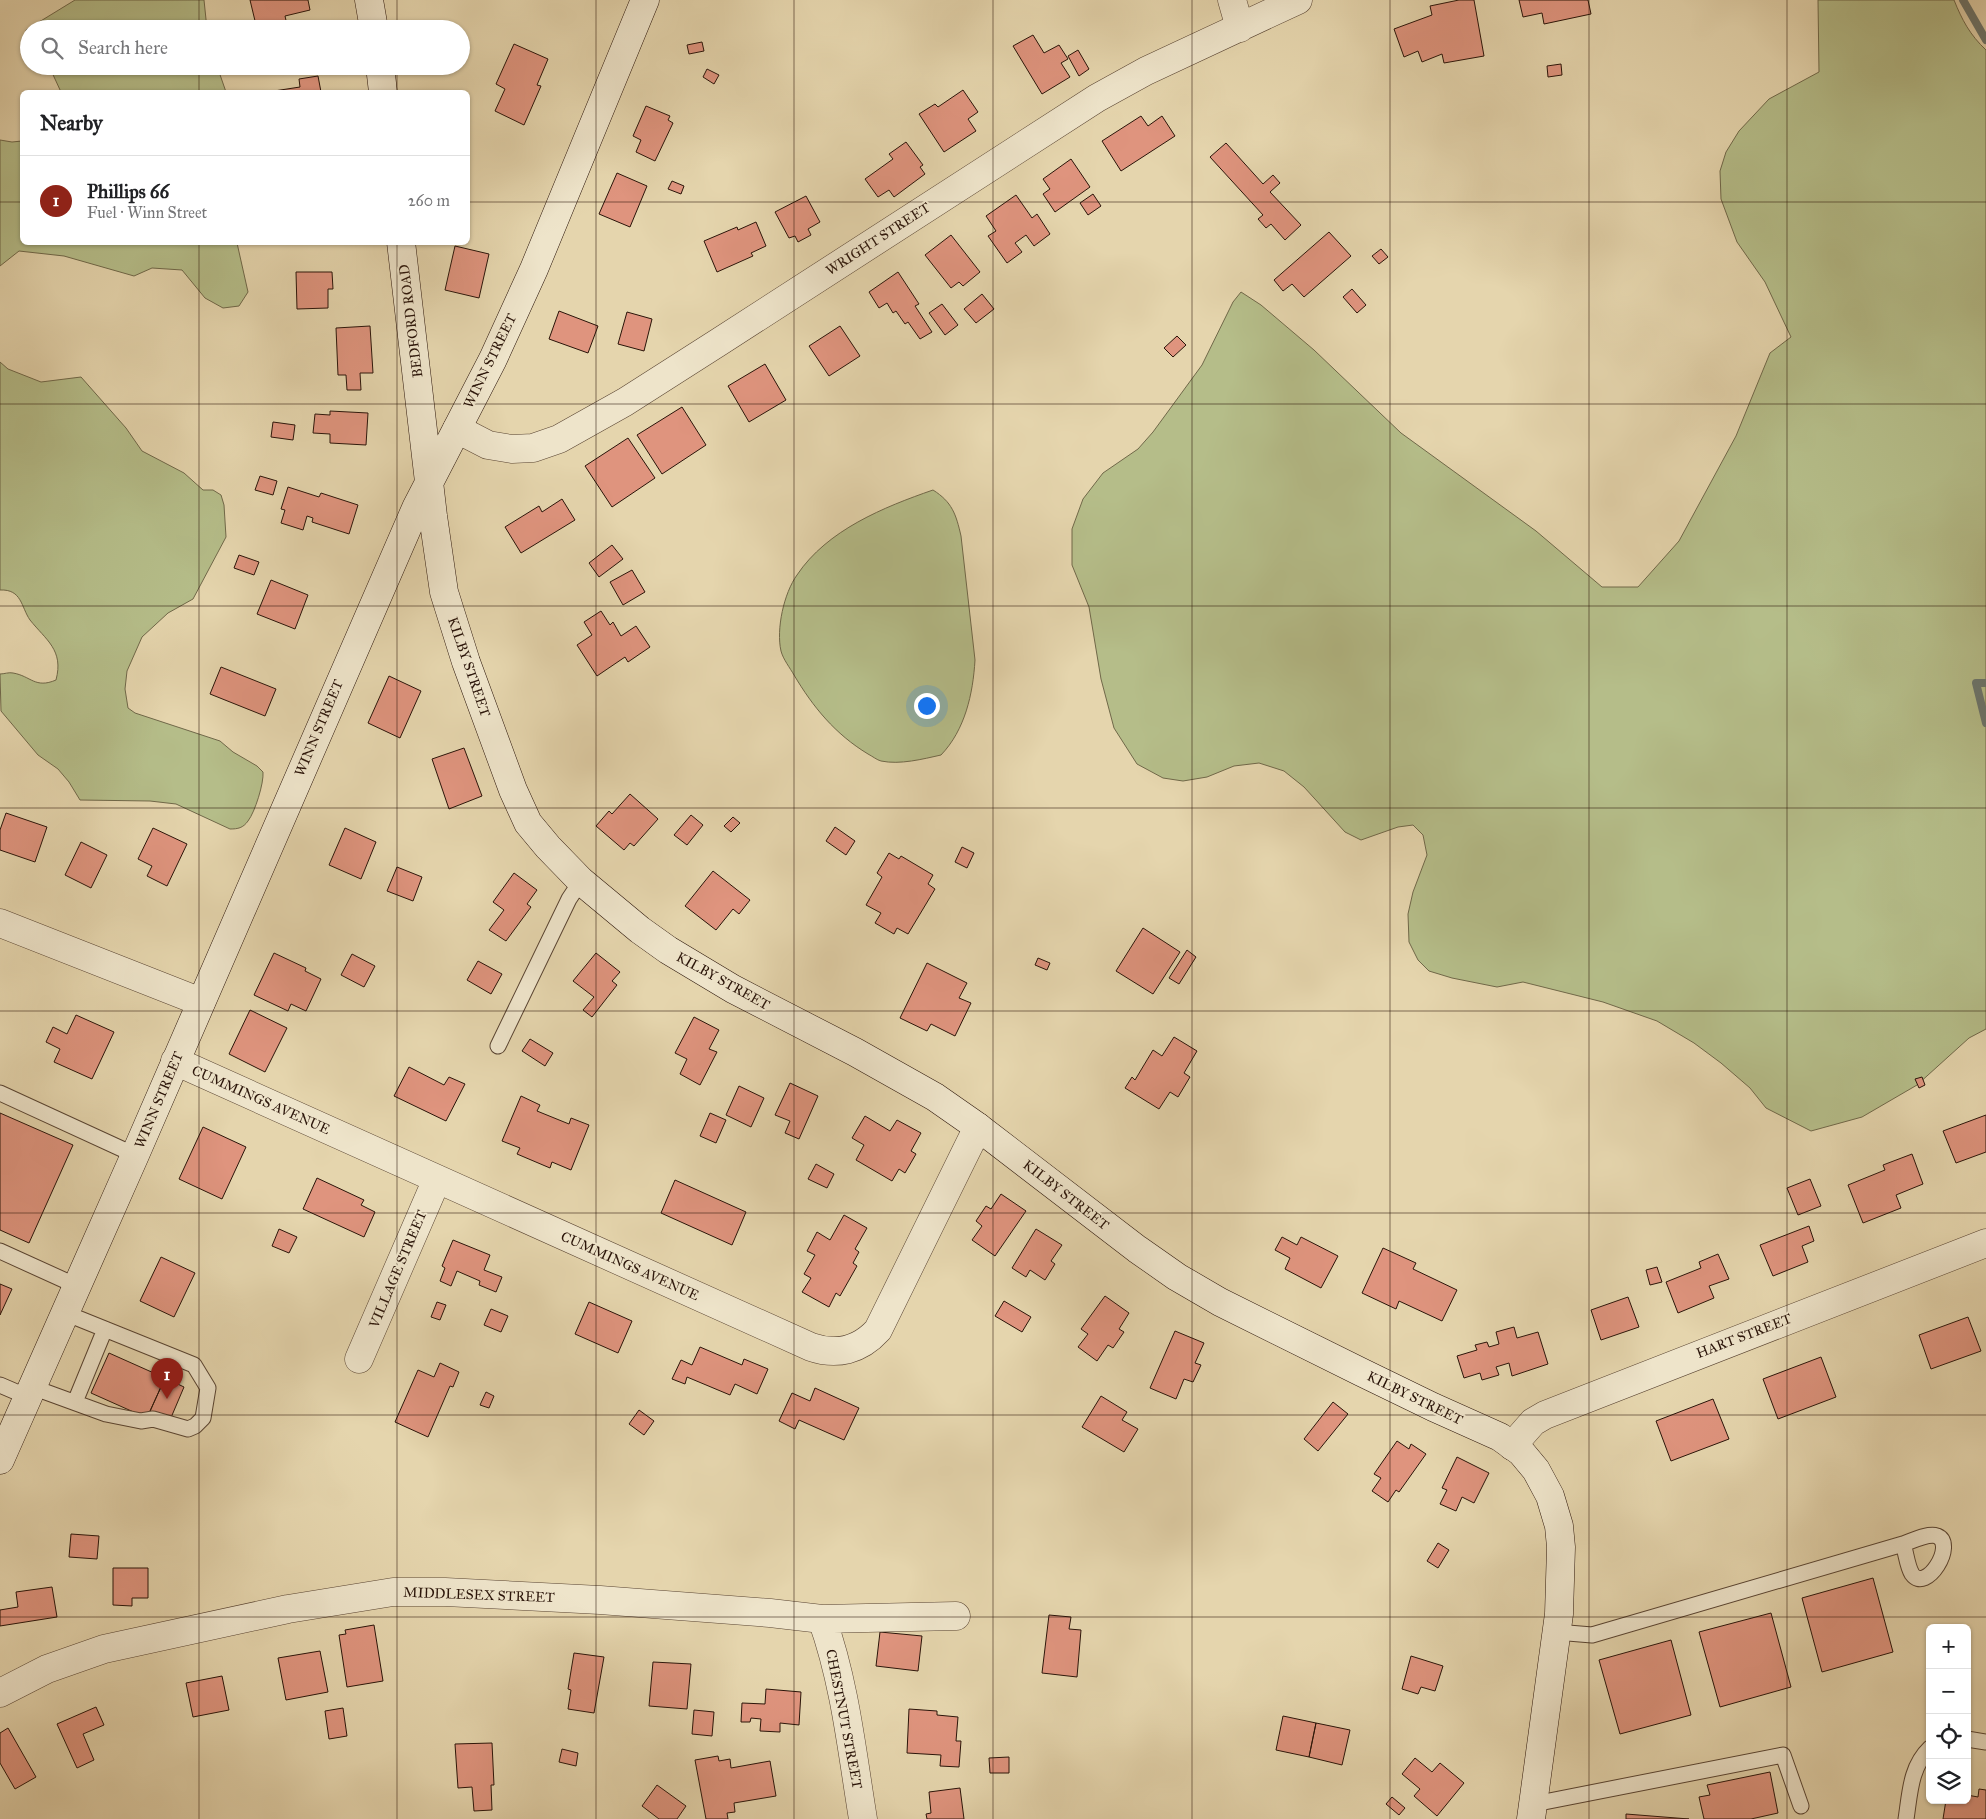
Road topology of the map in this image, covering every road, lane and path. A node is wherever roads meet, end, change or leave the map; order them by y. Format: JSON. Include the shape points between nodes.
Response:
{"nodes":[{"id":1,"x":369,"y":0,"type":"edge"},
{"id":2,"x":646,"y":0,"type":"edge"},
{"id":3,"x":1232,"y":0,"type":"edge"},
{"id":4,"x":1298,"y":0,"type":"edge"},
{"id":5,"x":372,"y":20,"type":"edge"},
{"id":6,"x":1240,"y":28,"type":"junction"},
{"id":7,"x":381,"y":75,"type":"edge"},
{"id":8,"x":383,"y":90,"type":"edge"},
{"id":9,"x":402,"y":245,"type":"edge"},
{"id":10,"x":457,"y":429,"type":"junction"},
{"id":11,"x":430,"y":482,"type":"junction"},
{"id":12,"x":581,"y":881,"type":"junction"},
{"id":13,"x":0,"y":923,"type":"edge"},
{"id":14,"x":201,"y":1002,"type":"junction"},
{"id":15,"x":498,"y":1046,"type":"dead end"},
{"id":16,"x":175,"y":1061,"type":"junction"},
{"id":17,"x":0,"y":1093,"type":"edge"},
{"id":18,"x":978,"y":1127,"type":"junction"},
{"id":19,"x":135,"y":1155,"type":"junction"},
{"id":20,"x":436,"y":1179,"type":"junction"},
{"id":21,"x":1986,"y":1242,"type":"edge"},
{"id":22,"x":0,"y":1251,"type":"edge"},
{"id":23,"x":77,"y":1286,"type":"junction"},
{"id":24,"x":65,"y":1313,"type":"junction"},
{"id":25,"x":104,"y":1329,"type":"junction"},
{"id":26,"x":359,"y":1359,"type":"dead end"},
{"id":27,"x":0,"y":1385,"type":"edge"},
{"id":28,"x":30,"y":1392,"type":"junction"},
{"id":29,"x":75,"y":1402,"type":"junction"},
{"id":30,"x":1512,"y":1446,"type":"junction"},
{"id":31,"x":0,"y":1460,"type":"edge"},
{"id":32,"x":1903,"y":1544,"type":"dead end"},
{"id":33,"x":956,"y":1616,"type":"dead end"},
{"id":34,"x":822,"y":1619,"type":"junction"},
{"id":35,"x":1556,"y":1632,"type":"junction"},
{"id":36,"x":0,"y":1693,"type":"edge"},
{"id":37,"x":1971,"y":1740,"type":"edge"},
{"id":38,"x":1986,"y":1742,"type":"edge"},
{"id":39,"x":1926,"y":1752,"type":"edge"},
{"id":40,"x":1800,"y":1806,"type":"dead end"},
{"id":41,"x":1532,"y":1811,"type":"edge"},
{"id":42,"x":863,"y":1819,"type":"edge"},
{"id":43,"x":1906,"y":1819,"type":"edge"}],
"edges":[{"from":1,"to":5,"type":"street"},
{"from":2,"to":10,"type":"street","name":"WINN STREET","via":[[534,269]]},
{"from":3,"to":6,"type":"street"},
{"from":4,"to":6,"type":"street","name":"WRIGHT STREET"},
{"from":6,"to":10,"type":"street","name":"WRIGHT STREET","via":[[1146,71],[1097,98],[625,402],[559,439],[533,448],[512,449],[488,445]]},
{"from":7,"to":8,"type":"street"},
{"from":9,"to":11,"type":"street","name":"BEDFORD ROAD"},
{"from":10,"to":11,"type":"street","name":"WINN STREET"},
{"from":11,"to":12,"type":"street","name":"KILBY STREET","via":[[444,592],[520,807],[536,834]]},
{"from":11,"to":14,"type":"street","name":"WINN STREET","via":[[356,641]]},
{"from":12,"to":15,"type":"lane","via":[[569,899]]},
{"from":12,"to":18,"type":"street","name":"KILBY STREET","via":[[640,930],[695,967],[897,1075]]},
{"from":13,"to":14,"type":"street"},
{"from":14,"to":16,"type":"street","name":"WINN STREET"},
{"from":16,"to":19,"type":"street","name":"WINN STREET"},
{"from":16,"to":20,"type":"street","name":"CUMMINGS AVENUE"},
{"from":17,"to":19,"type":"lane"},
{"from":18,"to":20,"type":"street","name":"CUMMINGS AVENUE","via":[[883,1322],[864,1342],[838,1352],[811,1347]]},
{"from":18,"to":30,"type":"street","name":"KILBY STREET","via":[[1177,1277],[1220,1302]]},
{"from":19,"to":23,"type":"street","name":"WINN STREET"},
{"from":20,"to":26,"type":"street","name":"VILLAGE STREET"},
{"from":21,"to":30,"type":"street","name":"HART STREET","via":[[1545,1415],[1533,1422]]},
{"from":22,"to":23,"type":"lane"},
{"from":23,"to":24,"type":"street","name":"WINN STREET"},
{"from":24,"to":25,"type":"lane"},
{"from":24,"to":28,"type":"street","name":"WINN STREET"},
{"from":25,"to":29,"type":"lane"},
{"from":25,"to":29,"type":"lane","via":[[194,1365],[208,1388],[203,1418],[188,1429],[153,1419],[141,1421],[106,1414]]},
{"from":27,"to":28,"type":"lane"},
{"from":28,"to":29,"type":"lane"},
{"from":28,"to":31,"type":"street","name":"WINN STREET"},
{"from":30,"to":35,"type":"street","name":"KILBY STREET","via":[[1528,1460],[1542,1480],[1559,1526],[1561,1578]]},
{"from":32,"to":35,"type":"lane","via":[[1592,1635]]},
{"from":33,"to":34,"type":"street","name":"MIDDLESEX STREET"},
{"from":34,"to":36,"type":"street","name":"MIDDLESEX STREET","via":[[600,1600],[393,1592],[288,1609],[104,1649],[46,1669]]},
{"from":34,"to":42,"type":"street","name":"CHESTNUT STREET","via":[[841,1687]]},
{"from":35,"to":41,"type":"street","name":"KILBY STREET"},
{"from":37,"to":38,"type":"lane"},
{"from":39,"to":43,"type":"lane","via":[[1914,1770]]},
{"from":40,"to":41,"type":"lane","via":[[1783,1755]]}]}
